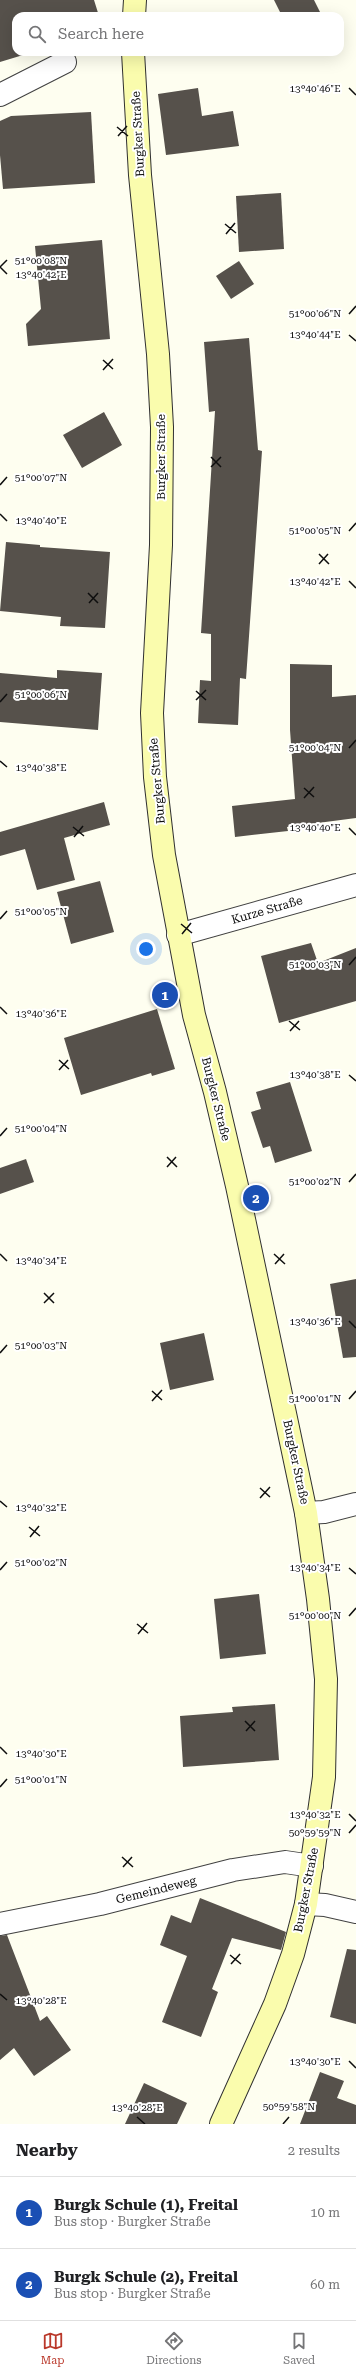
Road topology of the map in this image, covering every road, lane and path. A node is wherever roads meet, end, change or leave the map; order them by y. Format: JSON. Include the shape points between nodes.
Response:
{"nodes":[{"id":1,"x":135,"y":0,"type":"edge"},
{"id":2,"x":134,"y":12,"type":"edge"},
{"id":3,"x":133,"y":56,"type":"edge"},
{"id":4,"x":65,"y":62,"type":"dead end"},
{"id":5,"x":0,"y":95,"type":"edge"},
{"id":6,"x":356,"y":885,"type":"edge"},
{"id":7,"x":178,"y":934,"type":"junction"},
{"id":8,"x":356,"y":1504,"type":"edge"},
{"id":9,"x":306,"y":1514,"type":"junction"},
{"id":10,"x":312,"y":1866,"type":"junction"},
{"id":11,"x":306,"y":1904,"type":"junction"},
{"id":12,"x":356,"y":1912,"type":"edge"},
{"id":13,"x":0,"y":1924,"type":"edge"},
{"id":14,"x":221,"y":2124,"type":"edge"}],
"edges":[{"from":1,"to":2,"type":"main road"},
{"from":3,"to":7,"type":"main road","name":"Burgker Straße","via":[[140,175],[158,354],[162,427],[161,546],[152,713],[155,777],[164,855]]},
{"from":4,"to":5,"type":"street"},
{"from":6,"to":7,"type":"street","name":"Kurze Straße"},
{"from":7,"to":9,"type":"main road","name":"Burgker Straße","via":[[194,1015],[237,1186]]},
{"from":8,"to":9,"type":"street"},
{"from":9,"to":10,"type":"main road","name":"Burgker Straße","via":[[326,1679],[324,1777]]},
{"from":10,"to":11,"type":"main road","name":"Burgker Straße"},
{"from":10,"to":13,"type":"street","name":"Gemeindeweg","via":[[285,1862],[233,1870],[100,1904]]},
{"from":11,"to":12,"type":"street","via":[[325,1905]]},
{"from":11,"to":14,"type":"main road","name":"Burgker Straße","via":[[293,1954],[275,2004]]}]}
